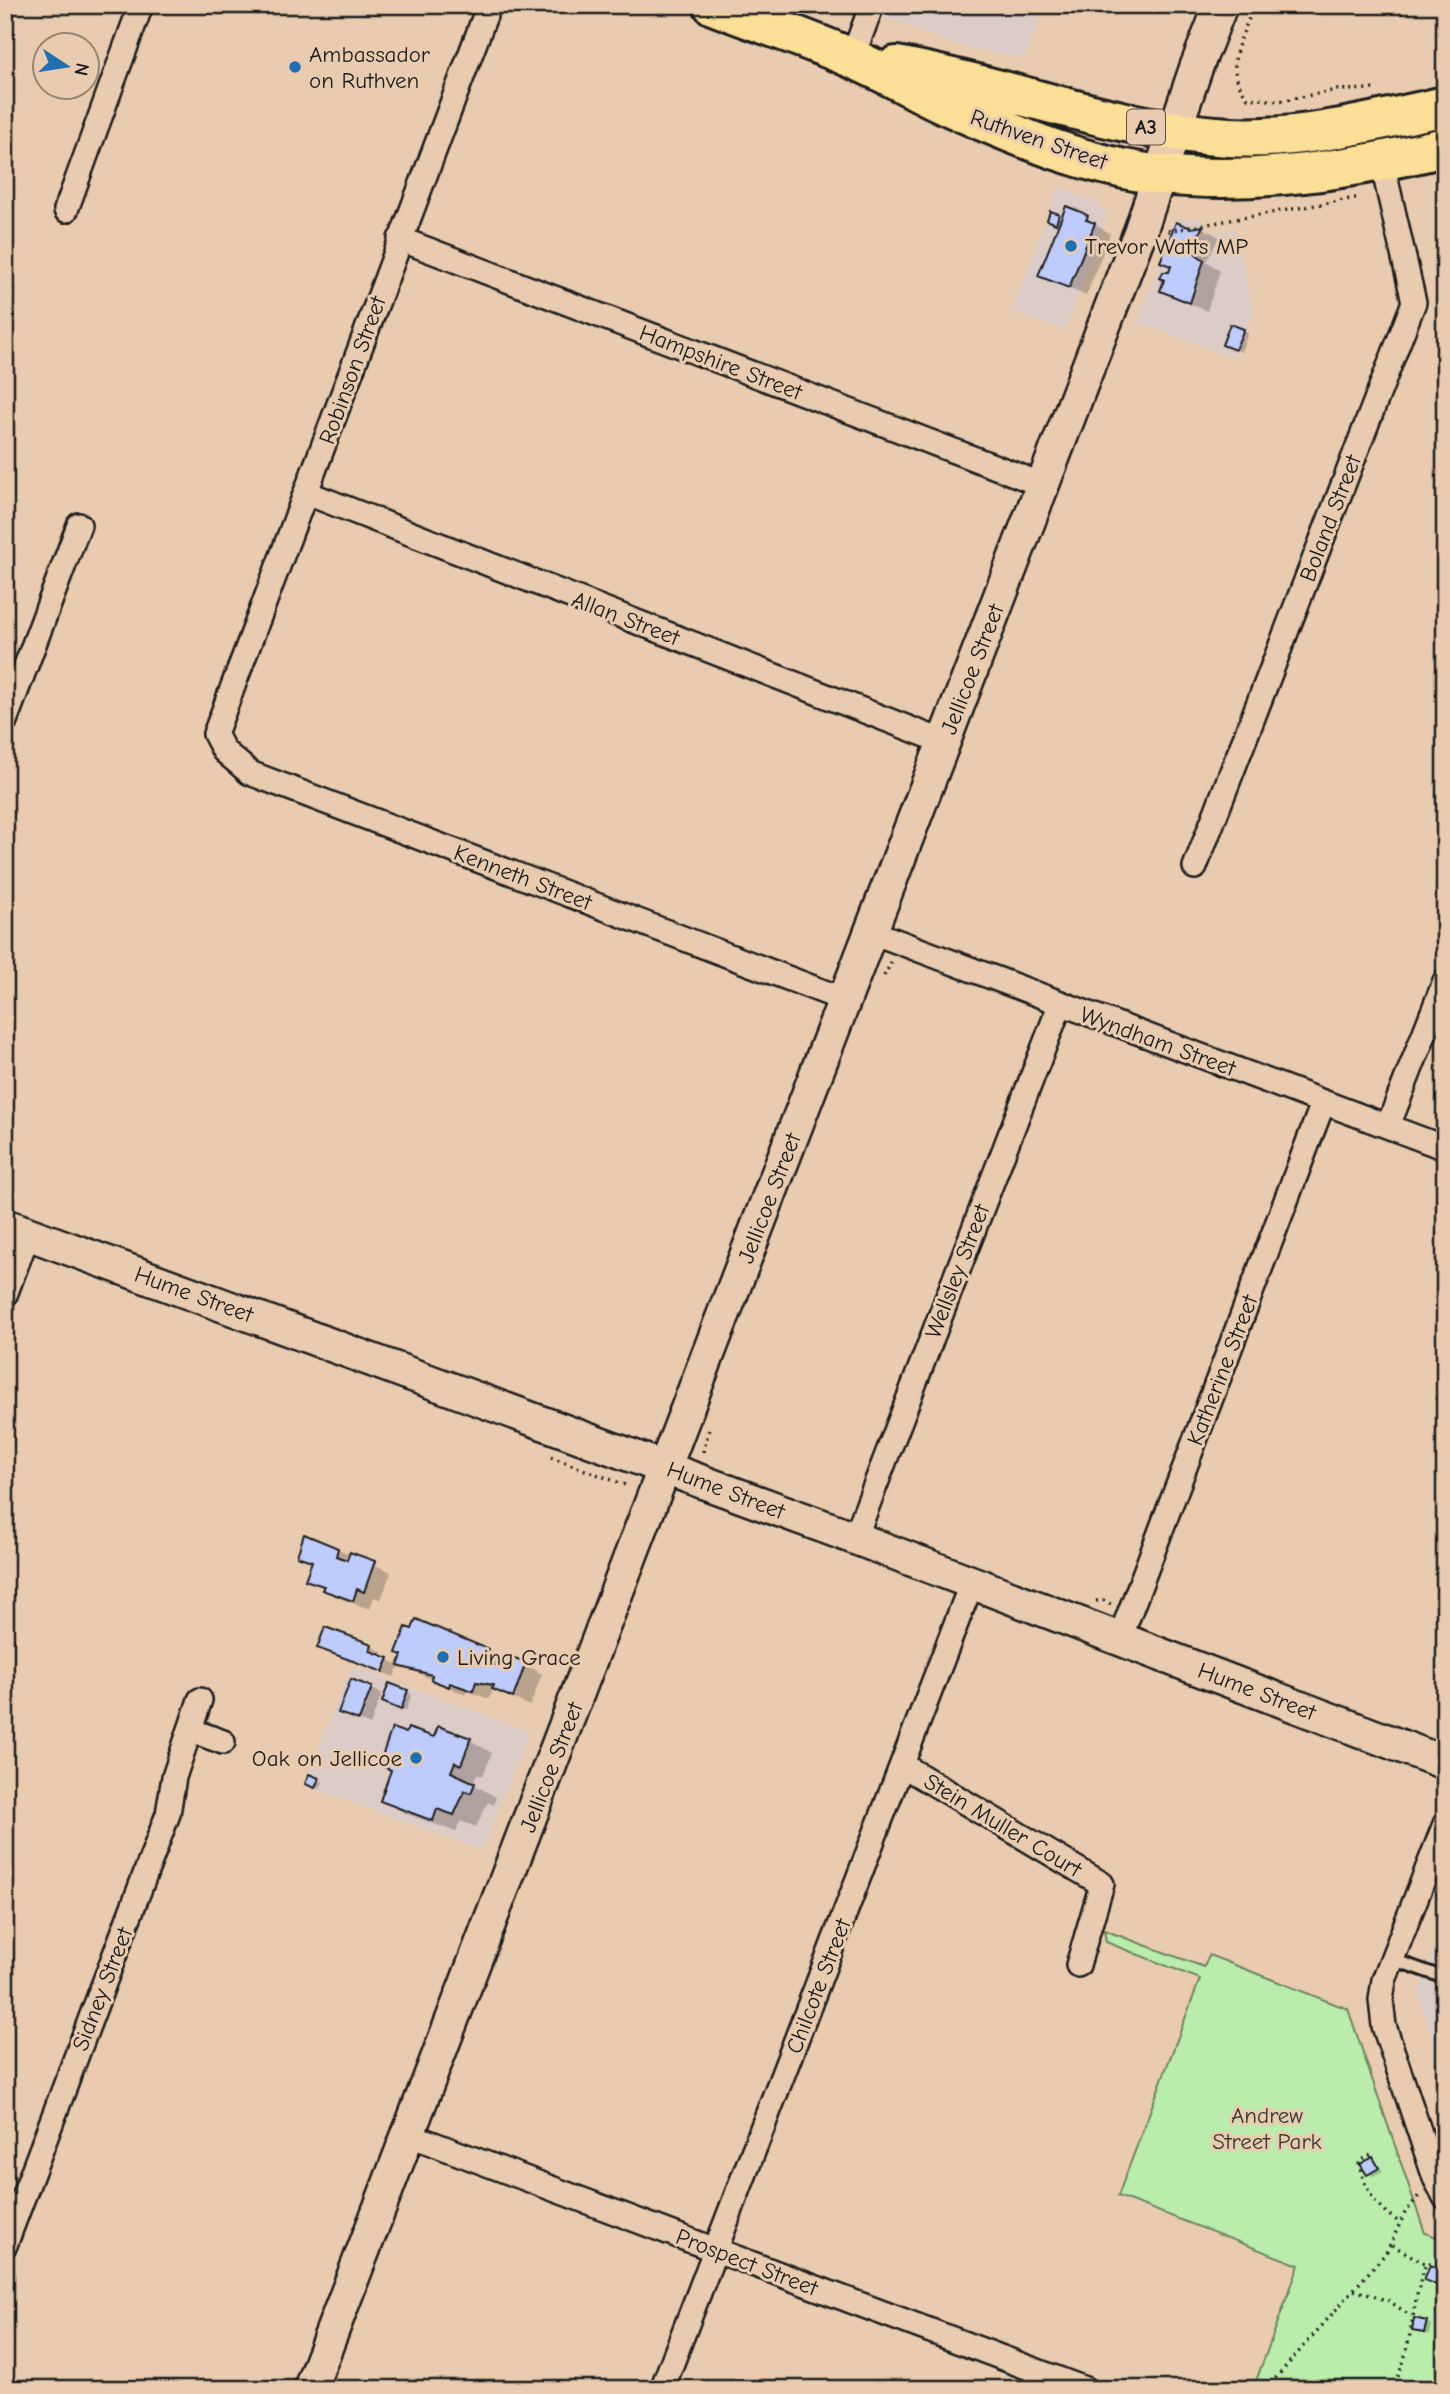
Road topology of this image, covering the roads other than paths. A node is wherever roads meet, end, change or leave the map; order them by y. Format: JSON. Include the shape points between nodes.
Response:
{"nodes":[{"id":1,"x":141,"y":5,"type":"edge"},
{"id":2,"x":489,"y":5,"type":"edge"},
{"id":3,"x":713,"y":5,"type":"edge"},
{"id":4,"x":872,"y":5,"type":"edge"},
{"id":5,"x":1221,"y":5,"type":"edge"},
{"id":6,"x":852,"y":58,"type":"junction"},
{"id":7,"x":1445,"y":106,"type":"edge"},
{"id":8,"x":1176,"y":132,"type":"junction"},
{"id":9,"x":1445,"y":147,"type":"edge"},
{"id":10,"x":1162,"y":175,"type":"junction"},
{"id":11,"x":1385,"y":176,"type":"junction"},
{"id":12,"x":66,"y":210,"type":"dead end"},
{"id":13,"x":400,"y":239,"type":"junction"},
{"id":14,"x":1043,"y":485,"type":"junction"},
{"id":15,"x":307,"y":493,"type":"junction"},
{"id":16,"x":79,"y":525,"type":"dead end"},
{"id":17,"x":5,"y":721,"type":"edge"},
{"id":18,"x":215,"y":734,"type":"joint"},
{"id":19,"x":944,"y":742,"type":"junction"},
{"id":20,"x":1195,"y":867,"type":"dead end"},
{"id":21,"x":872,"y":932,"type":"junction"},
{"id":22,"x":1445,"y":981,"type":"edge"},
{"id":23,"x":845,"y":1000,"type":"junction"},
{"id":24,"x":1060,"y":1004,"type":"junction"},
{"id":25,"x":1323,"y":1103,"type":"junction"},
{"id":26,"x":1388,"y":1126,"type":"junction"},
{"id":27,"x":1445,"y":1148,"type":"edge"},
{"id":28,"x":17,"y":1229,"type":"edge"},
{"id":29,"x":5,"y":1295,"type":"edge"},
{"id":30,"x":666,"y":1467,"type":"junction"},
{"id":31,"x":855,"y":1538,"type":"junction"},
{"id":32,"x":972,"y":1582,"type":"junction"},
{"id":33,"x":1120,"y":1638,"type":"junction"},
{"id":34,"x":200,"y":1700,"type":"dead end"},
{"id":35,"x":190,"y":1730,"type":"junction"},
{"id":36,"x":223,"y":1742,"type":"dead end"},
{"id":37,"x":1445,"y":1763,"type":"edge"},
{"id":38,"x":904,"y":1766,"type":"junction"},
{"id":39,"x":1443,"y":1834,"type":"edge"},
{"id":40,"x":1392,"y":1959,"type":"junction"},
{"id":41,"x":1078,"y":1965,"type":"dead end"},
{"id":42,"x":1445,"y":1978,"type":"edge"},
{"id":43,"x":410,"y":2135,"type":"junction"},
{"id":44,"x":1441,"y":2190,"type":"edge"},
{"id":45,"x":5,"y":2245,"type":"edge"},
{"id":46,"x":715,"y":2250,"type":"junction"},
{"id":47,"x":310,"y":2389,"type":"edge"},
{"id":48,"x":662,"y":2389,"type":"edge"},
{"id":49,"x":1085,"y":2389,"type":"edge"}],
"edges":[{"from":1,"to":12,"type":"street"},
{"from":2,"to":13,"type":"street","name":"Robinson Street"},
{"from":3,"to":6,"type":"highway","name":"Ruthven Street","number":"A3"},
{"from":4,"to":6,"type":"street"},
{"from":5,"to":8,"type":"street","name":"Jellicoe Street"},
{"from":6,"to":8,"type":"highway","name":"Ruthven Street","number":"A3","via":[[960,77],[1116,122]]},
{"from":6,"to":10,"type":"highway","name":"Ruthven Street","number":"A3","via":[[950,107],[1030,140],[1083,158]]},
{"from":7,"to":8,"type":"highway","name":"Ruthven Street","number":"A3","via":[[1294,134],[1230,137]]},
{"from":8,"to":10,"type":"street","name":"Jellicoe Street"},
{"from":9,"to":11,"type":"highway","name":"Ruthven Street","number":"A3"},
{"from":10,"to":11,"type":"highway","name":"Ruthven Street","number":"A3","via":[[1264,179]]},
{"from":10,"to":14,"type":"street","name":"Jellicoe Street"},
{"from":11,"to":20,"type":"street","name":"Boland Street","via":[[1414,302]]},
{"from":13,"to":14,"type":"street","name":"Hampshire Street"},
{"from":13,"to":15,"type":"street","name":"Robinson Street"},
{"from":14,"to":19,"type":"street","name":"Jellicoe Street"},
{"from":15,"to":18,"type":"street","name":"Robinson Street"},
{"from":15,"to":19,"type":"street","name":"Allan Street"},
{"from":16,"to":17,"type":"street"},
{"from":18,"to":23,"type":"street","name":"Kenneth Street","via":[[224,751],[250,773]]},
{"from":19,"to":21,"type":"street","name":"Jellicoe Street"},
{"from":21,"to":23,"type":"street","name":"Jellicoe Street"},
{"from":21,"to":24,"type":"street","name":"Wyndham Street"},
{"from":22,"to":26,"type":"street"},
{"from":23,"to":30,"type":"street","name":"Jellicoe Street"},
{"from":24,"to":25,"type":"street","name":"Wyndham Street"},
{"from":24,"to":31,"type":"street","name":"Wellsley Street"},
{"from":25,"to":26,"type":"street","name":"Wyndham Street"},
{"from":25,"to":33,"type":"street","name":"Katherine Street"},
{"from":26,"to":27,"type":"street","name":"Wyndham Street"},
{"from":28,"to":29,"type":"street"},
{"from":28,"to":30,"type":"street","name":"Hume Street"},
{"from":30,"to":31,"type":"street","name":"Hume Street"},
{"from":30,"to":43,"type":"street","name":"Jellicoe Street"},
{"from":31,"to":32,"type":"street","name":"Hume Street"},
{"from":32,"to":33,"type":"street","name":"Hume Street"},
{"from":32,"to":38,"type":"street","name":"Chilcote Street"},
{"from":33,"to":37,"type":"street","name":"Hume Street"},
{"from":34,"to":35,"type":"street","name":"Sidney Street"},
{"from":35,"to":36,"type":"street"},
{"from":35,"to":45,"type":"street","name":"Sidney Street","via":[[174,1777],[168,1814]]},
{"from":38,"to":41,"type":"street","name":"Stein Muller Court","via":[[1102,1884]]},
{"from":38,"to":46,"type":"street","name":"Chilcote Street"},
{"from":39,"to":40,"type":"street"},
{"from":40,"to":42,"type":"lane"},
{"from":40,"to":44,"type":"street","via":[[1382,1990],[1384,2026]]},
{"from":43,"to":46,"type":"street","name":"Prospect Street"},
{"from":43,"to":47,"type":"street","name":"Jellicoe Street"},
{"from":46,"to":48,"type":"street","name":"Chilcote Street"},
{"from":46,"to":49,"type":"street","name":"Prospect Street"}]}
